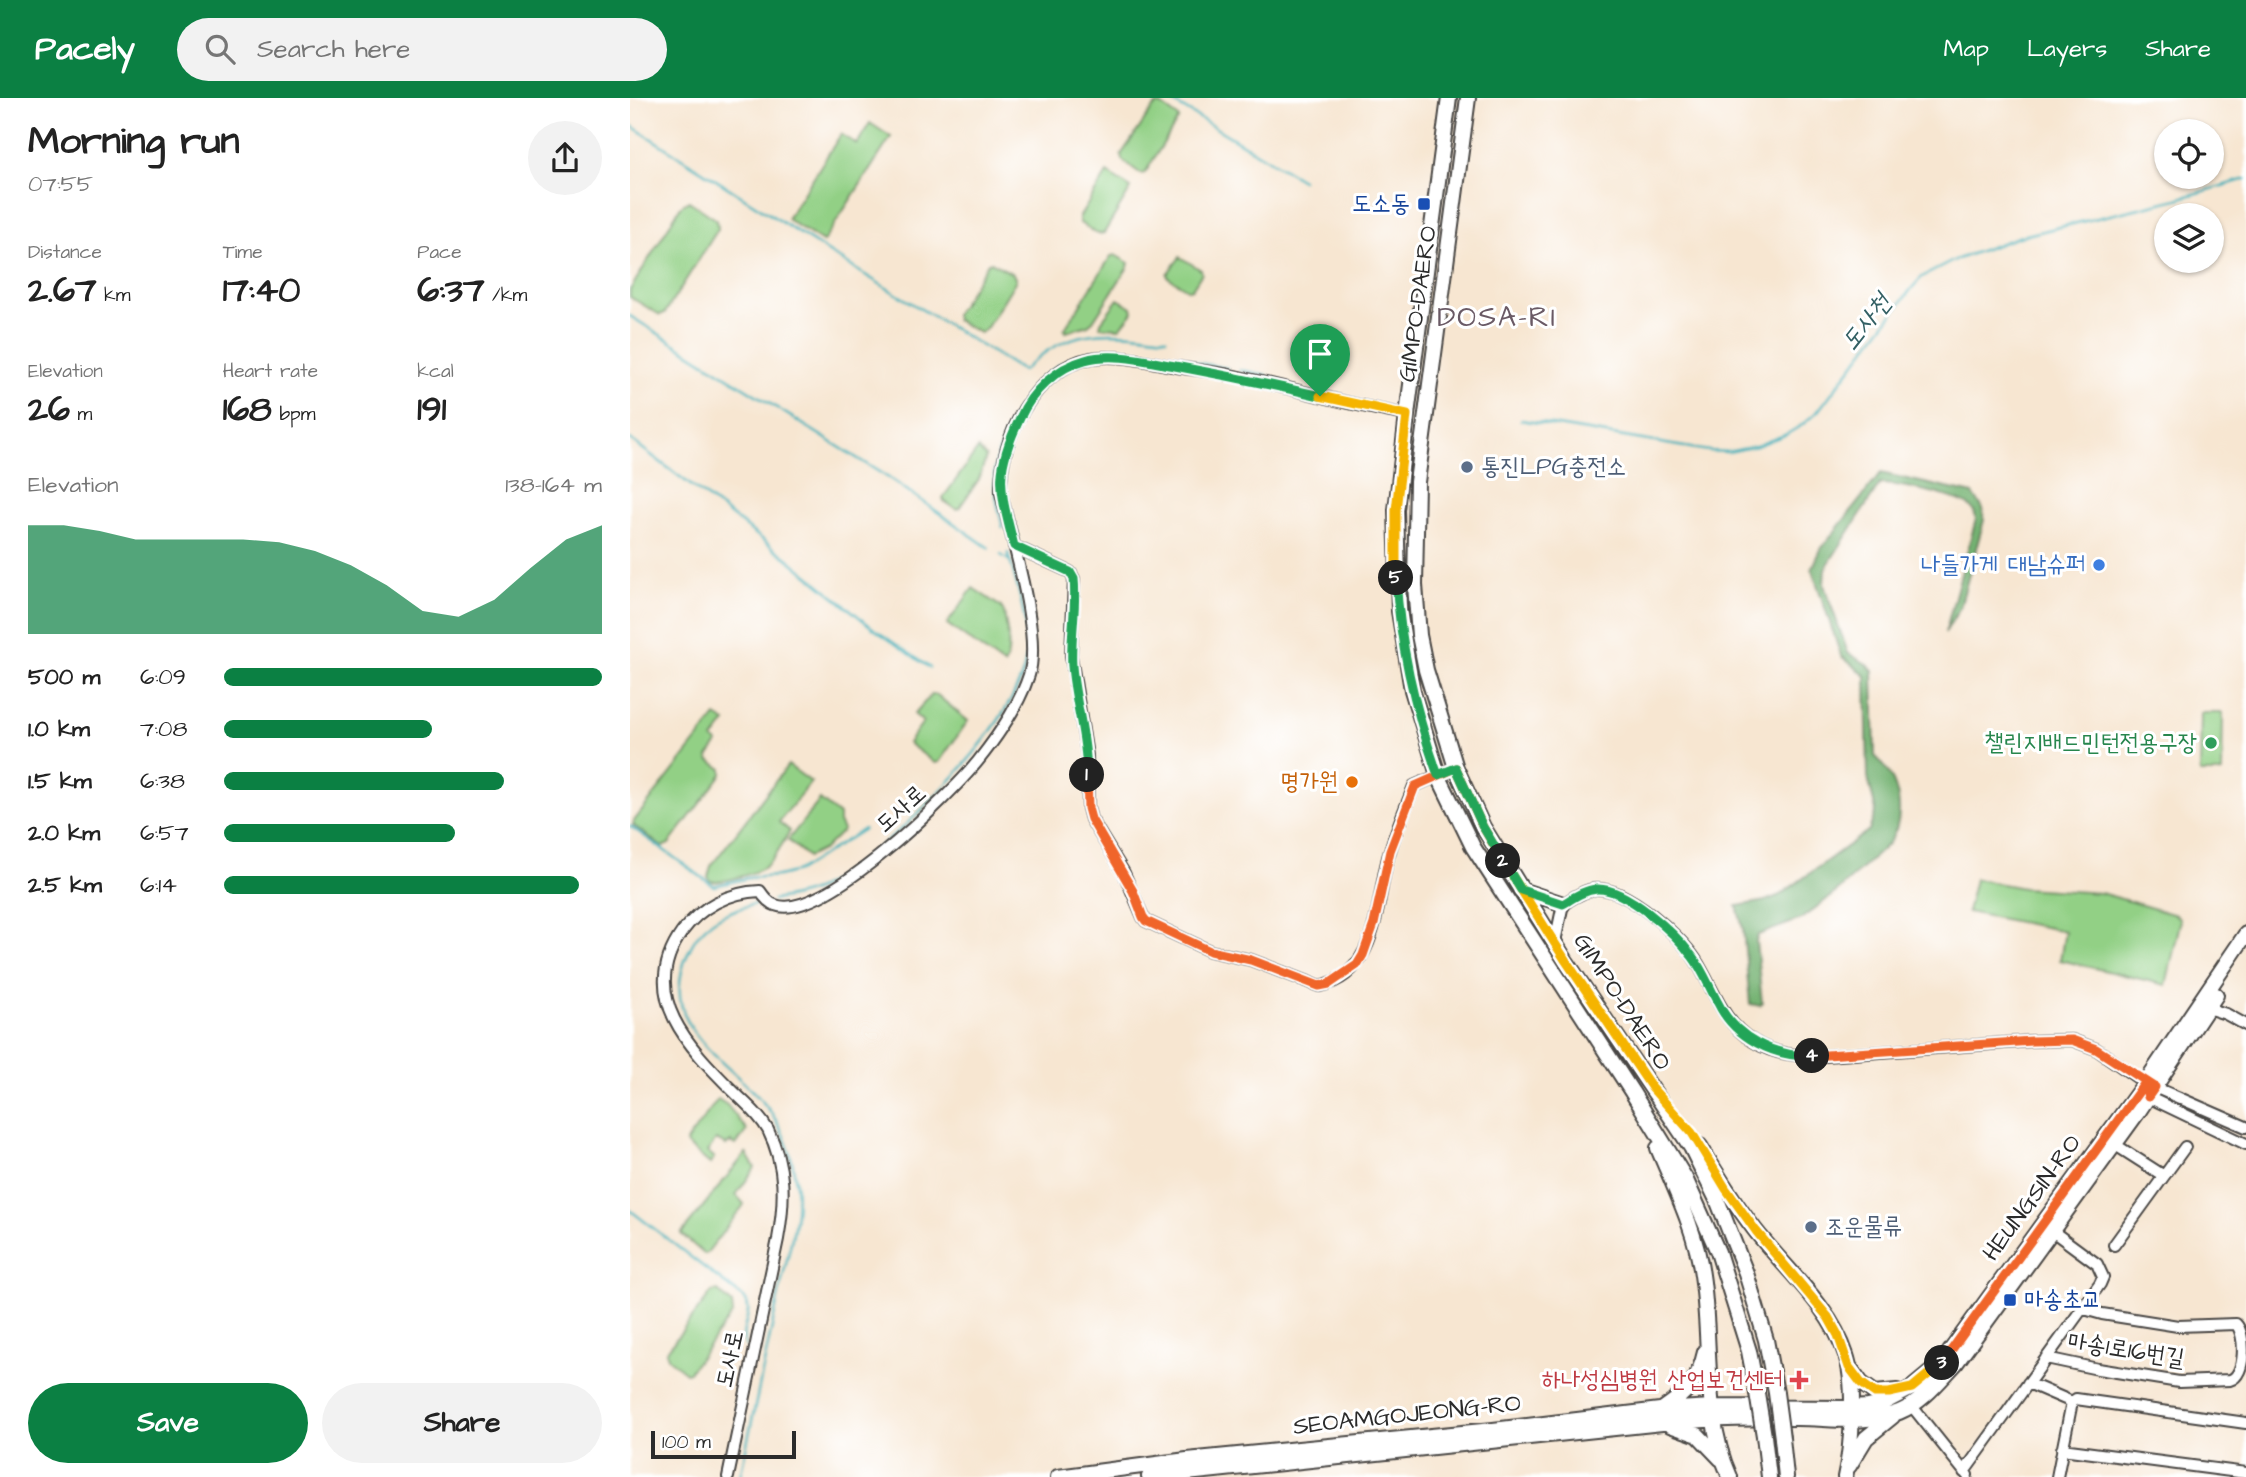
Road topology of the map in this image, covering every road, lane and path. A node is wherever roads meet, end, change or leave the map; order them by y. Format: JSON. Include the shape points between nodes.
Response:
{"nodes":[{"id":1,"x":1449,"y":98,"type":"edge"},
{"id":2,"x":1468,"y":98,"type":"edge"},
{"id":3,"x":1407,"y":415,"type":"junction"},
{"id":4,"x":1014,"y":546,"type":"junction"},
{"id":5,"x":1456,"y":768,"type":"junction"},
{"id":6,"x":1438,"y":775,"type":"junction"},
{"id":7,"x":1521,"y":890,"type":"junction"},
{"id":8,"x":1563,"y":904,"type":"junction"},
{"id":9,"x":2246,"y":934,"type":"edge"},
{"id":10,"x":1555,"y":942,"type":"junction"},
{"id":11,"x":2246,"y":951,"type":"edge"},
{"id":12,"x":2202,"y":1006,"type":"junction"},
{"id":13,"x":2246,"y":1025,"type":"edge"},
{"id":14,"x":1652,"y":1088,"type":"junction"},
{"id":15,"x":2149,"y":1089,"type":"junction"},
{"id":16,"x":1638,"y":1102,"type":"junction"},
{"id":17,"x":2246,"y":1127,"type":"edge"},
{"id":18,"x":2114,"y":1144,"type":"junction"},
{"id":19,"x":2246,"y":1144,"type":"edge"},
{"id":20,"x":2185,"y":1147,"type":"dead end"},
{"id":21,"x":2164,"y":1176,"type":"junction"},
{"id":22,"x":2051,"y":1230,"type":"junction"},
{"id":23,"x":2115,"y":1245,"type":"dead end"},
{"id":24,"x":2084,"y":1308,"type":"junction"},
{"id":25,"x":1708,"y":1340,"type":"junction"},
{"id":26,"x":2046,"y":1358,"type":"junction"},
{"id":27,"x":2245,"y":1362,"type":"edge"},
{"id":28,"x":1849,"y":1367,"type":"junction"},
{"id":29,"x":2028,"y":1383,"type":"junction"},
{"id":30,"x":1912,"y":1388,"type":"junction"},
{"id":31,"x":2072,"y":1402,"type":"junction"},
{"id":32,"x":1905,"y":1409,"type":"junction"},
{"id":33,"x":1714,"y":1413,"type":"junction"},
{"id":34,"x":1802,"y":1413,"type":"joint"},
{"id":35,"x":1851,"y":1415,"type":"junction"},
{"id":36,"x":1661,"y":1417,"type":"junction"},
{"id":37,"x":2246,"y":1423,"type":"edge"},
{"id":38,"x":2062,"y":1449,"type":"junction"},
{"id":39,"x":1722,"y":1460,"type":"junction"},
{"id":40,"x":2246,"y":1473,"type":"edge"},
{"id":41,"x":1846,"y":1474,"type":"edge"},
{"id":42,"x":1966,"y":1474,"type":"edge"},
{"id":43,"x":728,"y":1477,"type":"edge"},
{"id":44,"x":1058,"y":1477,"type":"edge"},
{"id":45,"x":1149,"y":1477,"type":"edge"},
{"id":46,"x":1730,"y":1477,"type":"edge"},
{"id":47,"x":1769,"y":1477,"type":"edge"},
{"id":48,"x":1786,"y":1477,"type":"edge"},
{"id":49,"x":2057,"y":1477,"type":"edge"}],
"edges":[{"from":1,"to":3,"type":"main road","name":"GIMPO-DAERO"},
{"from":2,"to":5,"type":"main road","name":"GIMPO-DAERO","via":[[1415,531],[1422,651]]},
{"from":3,"to":4,"type":"street","name":"도사로","via":[[1233,376],[1113,358],[1083,360],[1043,384],[1012,435],[1000,472]]},
{"from":3,"to":6,"type":"main road","name":"GIMPO-DAERO","via":[[1396,510],[1399,611],[1412,690]]},
{"from":4,"to":6,"type":"street","via":[[1070,572],[1074,579],[1071,656],[1087,755],[1088,808],[1146,921],[1210,951],[1251,960],[1319,986],[1329,984],[1357,965],[1363,955],[1390,851],[1415,786]]},
{"from":4,"to":43,"type":"street","name":"도사로","via":[[1030,617],[1033,658],[1017,702],[977,762],[917,824],[849,879],[788,906],[774,905],[760,891],[729,897],[686,927],[668,961],[663,985],[678,1028],[694,1051],[760,1118],[776,1150],[783,1182],[778,1239]]},
{"from":5,"to":6,"type":"street"},
{"from":5,"to":7,"type":"main road","name":"GIMPO-DAERO","via":[[1483,827]]},
{"from":6,"to":16,"type":"main road","name":"GIMPO-DAERO","via":[[1473,847]]},
{"from":7,"to":8,"type":"main road"},
{"from":7,"to":10,"type":"main road","name":"GIMPO-DAERO"},
{"from":8,"to":10,"type":"street"},
{"from":8,"to":15,"type":"street","via":[[1601,889],[1636,904],[1687,949],[1734,1026],[1778,1053],[1826,1056],[2072,1040],[2096,1049]]},
{"from":9,"to":12,"type":"main road","name":"HEUNGSIN-RO"},
{"from":10,"to":14,"type":"main road","name":"GIMPO-DAERO"},
{"from":11,"to":12,"type":"main road","name":"HEUNGSIN-RO"},
{"from":12,"to":13,"type":"street"},
{"from":12,"to":15,"type":"main road","name":"HEUNGSIN-RO"},
{"from":14,"to":28,"type":"main road","via":[[1692,1133],[1756,1231],[1828,1317]]},
{"from":14,"to":48,"type":"main road","name":"GIMPO-DAERO","bridge":true,"via":[[1691,1147],[1746,1273],[1766,1340]]},
{"from":15,"to":17,"type":"street"},
{"from":15,"to":18,"type":"main road","name":"HEUNGSIN-RO"},
{"from":15,"to":19,"type":"street"},
{"from":15,"to":30,"type":"main road","name":"HEUNGSIN-RO","via":[[1941,1364]]},
{"from":16,"to":25,"type":"main road","via":[[1687,1215],[1702,1273]]},
{"from":16,"to":47,"type":"main road","name":"GIMPO-DAERO","bridge":true,"via":[[1685,1178],[1718,1252],[1749,1351]]},
{"from":18,"to":21,"type":"street"},
{"from":18,"to":22,"type":"main road","name":"HEUNGSIN-RO"},
{"from":20,"to":21,"type":"street"},
{"from":21,"to":23,"type":"street"},
{"from":22,"to":24,"type":"street","name":"마송1로16번길","via":[[2101,1270],[2101,1284]]},
{"from":22,"to":32,"type":"main road","name":"HEUNGSIN-RO","via":[[1956,1363]]},
{"from":24,"to":26,"type":"street","name":"마송1로16번길"},
{"from":24,"to":27,"type":"street","name":"마송1로16번길","via":[[2178,1326],[2236,1324],[2244,1333]]},
{"from":25,"to":33,"type":"main road"},
{"from":25,"to":36,"type":"main road","via":[[1695,1382]]},
{"from":26,"to":27,"type":"street","name":"마송1로16번길","via":[[2179,1382],[2237,1378]]},
{"from":26,"to":29,"type":"street","name":"마송1로16번길"},
{"from":28,"to":30,"type":"main road","via":[[1875,1393]]},
{"from":28,"to":35,"type":"main road"},
{"from":29,"to":31,"type":"street"},
{"from":29,"to":42,"type":"street","name":"마송1로16번길"},
{"from":30,"to":35,"type":"main road","name":"HEUNGSIN-RO"},
{"from":31,"to":37,"type":"street","via":[[2087,1400]]},
{"from":31,"to":38,"type":"street"},
{"from":32,"to":35,"type":"main road","name":"HEUNGSIN-RO"},
{"from":32,"to":41,"type":"main road","via":[[1866,1438]]},
{"from":32,"to":42,"type":"street"},
{"from":33,"to":34,"type":"main road","name":"SEOAMGOJEONG-RO"},
{"from":33,"to":36,"type":"main road","name":"SEOAMGOJEONG-RO"},
{"from":33,"to":39,"type":"main road"},
{"from":34,"to":35,"type":"main road","name":"HEUNGSIN-RO"},
{"from":35,"to":41,"type":"main road"},
{"from":36,"to":39,"type":"main road","via":[[1698,1435]]},
{"from":36,"to":44,"type":"main road","name":"SEOAMGOJEONG-RO","via":[[1187,1460]]},
{"from":36,"to":45,"type":"main road","name":"SEOAMGOJEONG-RO"},
{"from":38,"to":40,"type":"street"},
{"from":38,"to":49,"type":"street"},
{"from":39,"to":46,"type":"main road"}]}
